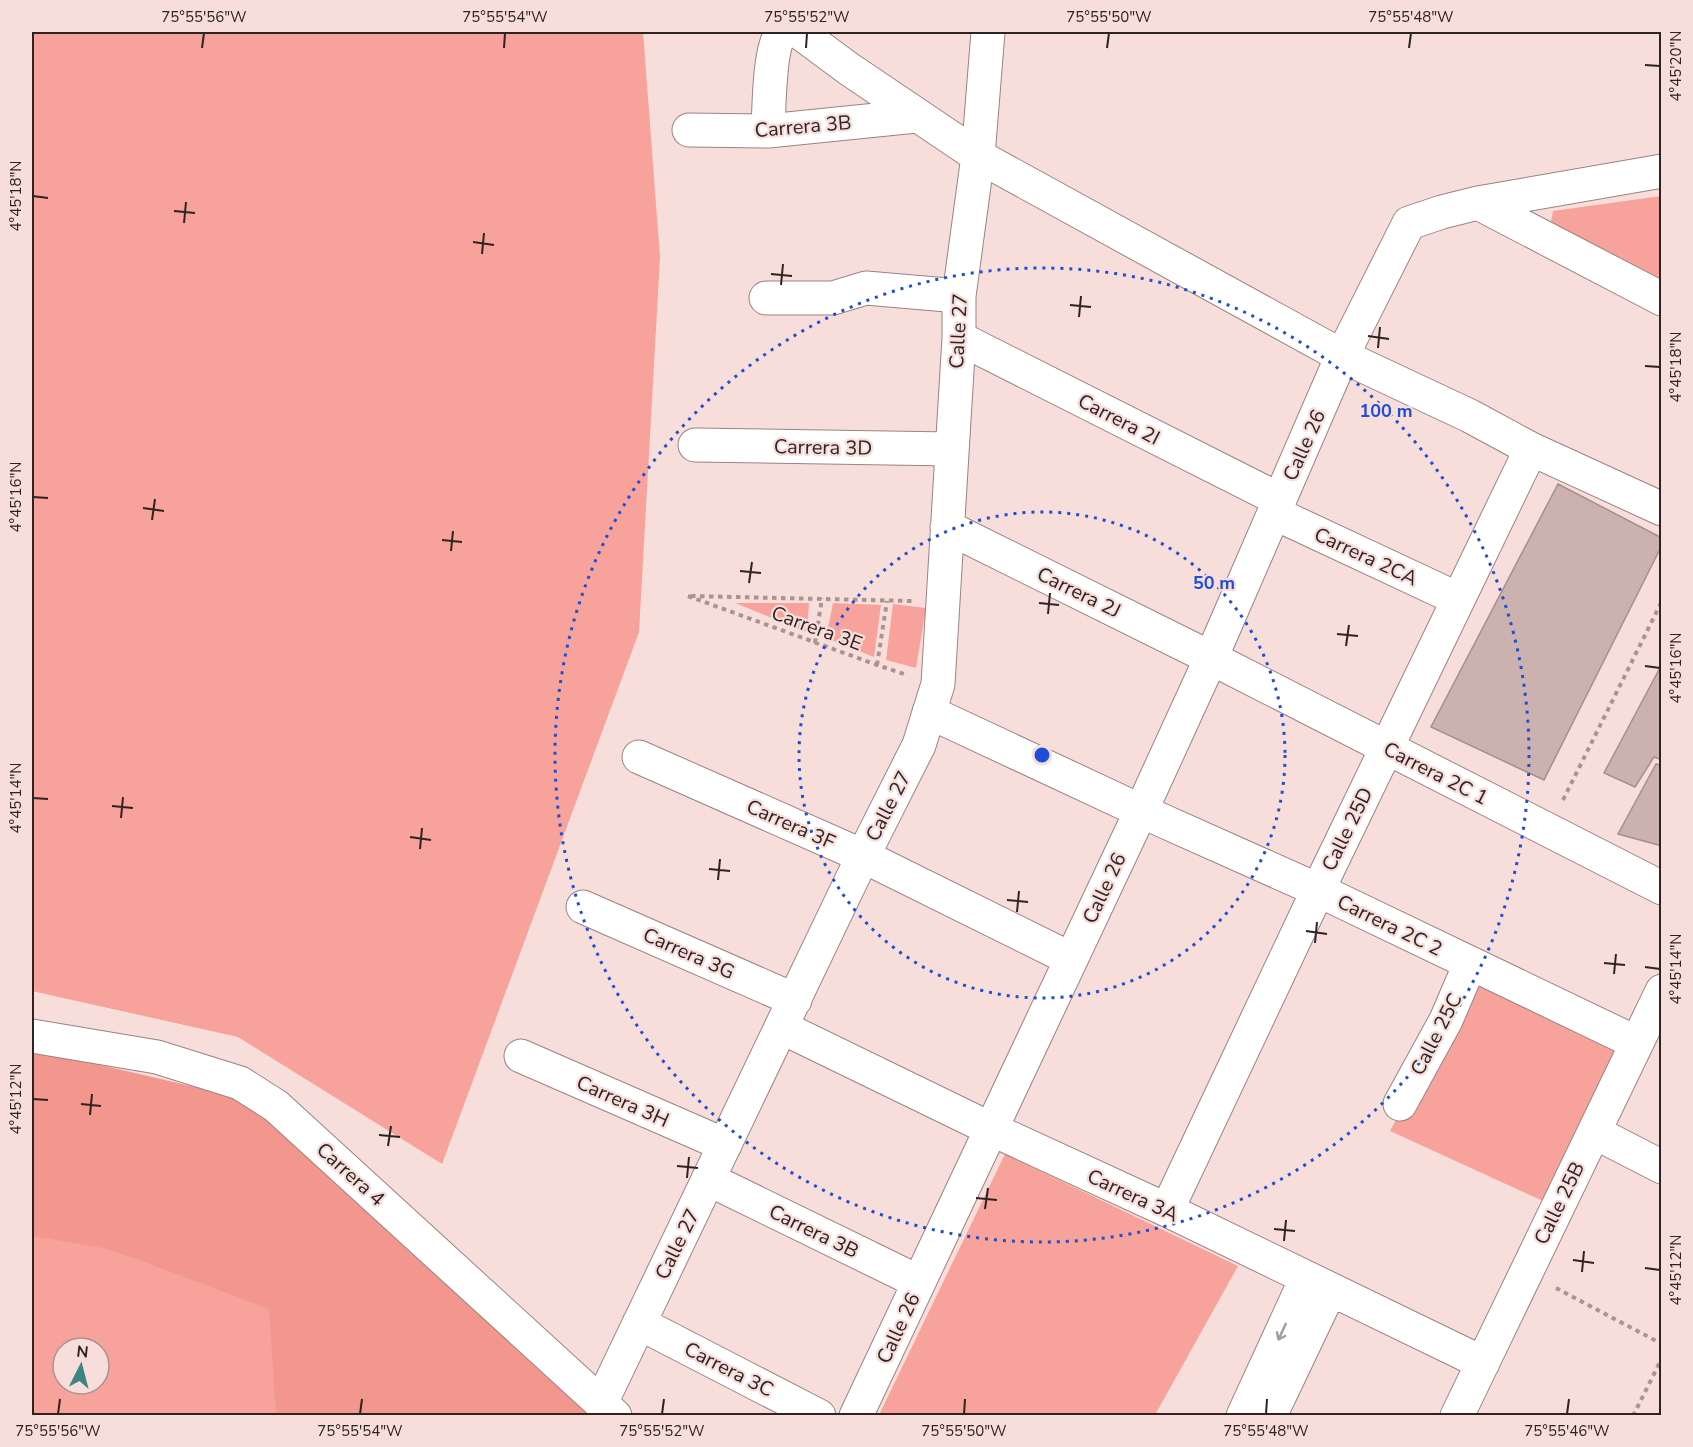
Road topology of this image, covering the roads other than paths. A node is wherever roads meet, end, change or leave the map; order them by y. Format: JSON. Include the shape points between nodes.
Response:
{"nodes":[{"id":1,"x":782,"y":32,"type":"edge"},
{"id":2,"x":799,"y":32,"type":"edge"},
{"id":3,"x":988,"y":32,"type":"edge"},
{"id":4,"x":916,"y":116,"type":"junction"},
{"id":5,"x":689,"y":130,"type":"dead end"},
{"id":6,"x":768,"y":131,"type":"junction"},
{"id":7,"x":978,"y":156,"type":"junction"},
{"id":8,"x":1662,"y":171,"type":"edge"},
{"id":9,"x":1478,"y":203,"type":"junction"},
{"id":10,"x":959,"y":296,"type":"junction"},
{"id":11,"x":766,"y":298,"type":"dead end"},
{"id":12,"x":1662,"y":299,"type":"edge"},
{"id":13,"x":959,"y":338,"type":"junction"},
{"id":14,"x":1342,"y":357,"type":"junction"},
{"id":15,"x":695,"y":446,"type":"dead end"},
{"id":16,"x":951,"y":449,"type":"junction"},
{"id":17,"x":1530,"y":449,"type":"junction"},
{"id":18,"x":1277,"y":507,"type":"junction"},
{"id":19,"x":1662,"y":509,"type":"edge"},
{"id":20,"x":947,"y":527,"type":"junction"},
{"id":21,"x":1458,"y":599,"type":"junction"},
{"id":22,"x":1211,"y":658,"type":"junction"},
{"id":23,"x":933,"y":698,"type":"junction"},
{"id":24,"x":1386,"y":748,"type":"junction"},
{"id":25,"x":639,"y":757,"type":"dead end"},
{"id":26,"x":1141,"y":811,"type":"junction"},
{"id":27,"x":862,"y":856,"type":"junction"},
{"id":28,"x":1662,"y":888,"type":"edge"},
{"id":29,"x":1318,"y":890,"type":"junction"},
{"id":30,"x":583,"y":907,"type":"dead end"},
{"id":31,"x":1071,"y":959,"type":"junction"},
{"id":32,"x":1470,"y":964,"type":"junction"},
{"id":33,"x":1660,"y":998,"type":"edge"},
{"id":34,"x":788,"y":1013,"type":"junction"},
{"id":35,"x":32,"y":1036,"type":"edge"},
{"id":36,"x":1637,"y":1043,"type":"junction"},
{"id":37,"x":522,"y":1056,"type":"dead end"},
{"id":38,"x":1400,"y":1104,"type":"dead end"},
{"id":39,"x":991,"y":1129,"type":"junction"},
{"id":40,"x":1594,"y":1132,"type":"junction"},
{"id":41,"x":724,"y":1145,"type":"junction"},
{"id":42,"x":1662,"y":1167,"type":"edge"},
{"id":43,"x":708,"y":1179,"type":"junction"},
{"id":44,"x":1167,"y":1210,"type":"junction"},
{"id":45,"x":919,"y":1282,"type":"junction"},
{"id":46,"x":1318,"y":1284,"type":"junction"},
{"id":47,"x":639,"y":1323,"type":"junction"},
{"id":48,"x":1483,"y":1363,"type":"junction"},
{"id":49,"x":608,"y":1409,"type":"edge"},
{"id":50,"x":819,"y":1416,"type":"edge"},
{"id":51,"x":856,"y":1416,"type":"edge"},
{"id":52,"x":1243,"y":1416,"type":"edge"},
{"id":53,"x":1270,"y":1416,"type":"edge"},
{"id":54,"x":1457,"y":1416,"type":"edge"}],
"edges":[{"from":1,"to":6,"type":"street","via":[[774,52]]},
{"from":2,"to":4,"type":"street"},
{"from":3,"to":7,"type":"street","name":"Calle 27"},
{"from":4,"to":6,"type":"street","name":"Carrera 3B"},
{"from":4,"to":7,"type":"street"},
{"from":5,"to":6,"type":"street","name":"Carrera 3B"},
{"from":7,"to":10,"type":"street","name":"Calle 27"},
{"from":7,"to":14,"type":"street"},
{"from":8,"to":9,"type":"street","name":"Calle 26"},
{"from":9,"to":12,"type":"street"},
{"from":9,"to":14,"type":"street","name":"Calle 26","via":[[1409,223]]},
{"from":10,"to":11,"type":"street","via":[[866,288],[833,298]]},
{"from":10,"to":13,"type":"street","name":"Calle 27"},
{"from":13,"to":16,"type":"street","name":"Calle 27"},
{"from":13,"to":18,"type":"street","name":"Carrera 2I"},
{"from":14,"to":17,"type":"street"},
{"from":14,"to":18,"type":"street","name":"Calle 26"},
{"from":15,"to":16,"type":"street","name":"Carrera 3D"},
{"from":16,"to":20,"type":"street","name":"Calle 27"},
{"from":17,"to":19,"type":"street"},
{"from":17,"to":21,"type":"street","name":"Calle 25D"},
{"from":18,"to":21,"type":"street","name":"Carrera 2CA"},
{"from":18,"to":22,"type":"street","name":"Calle 26"},
{"from":20,"to":22,"type":"street","name":"Carrera 2J"},
{"from":20,"to":23,"type":"street","name":"Calle 27","via":[[944,602]]},
{"from":21,"to":24,"type":"street","name":"Calle 25D"},
{"from":22,"to":24,"type":"street","name":"Carrera 2C 1"},
{"from":22,"to":26,"type":"street","name":"Calle 26"},
{"from":23,"to":26,"type":"street","name":"Carrera 2C 2"},
{"from":23,"to":27,"type":"street","name":"Calle 27","via":[[919,745]]},
{"from":24,"to":28,"type":"street","name":"Carrera 2C 1"},
{"from":24,"to":29,"type":"street","name":"Calle 25D"},
{"from":25,"to":27,"type":"street","name":"Carrera 3F"},
{"from":26,"to":29,"type":"street","name":"Carrera 2C 2"},
{"from":26,"to":31,"type":"street","name":"Calle 26"},
{"from":27,"to":31,"type":"street","name":"Carrera 3F"},
{"from":27,"to":34,"type":"street","name":"Calle 27"},
{"from":29,"to":32,"type":"street","name":"Carrera 2C 2"},
{"from":29,"to":44,"type":"street","name":"Calle 25D"},
{"from":30,"to":34,"type":"street","name":"Carrera 3G"},
{"from":31,"to":39,"type":"street","name":"Calle 26"},
{"from":32,"to":36,"type":"street","name":"Carrera 2C 2"},
{"from":32,"to":38,"type":"street","name":"Calle 25C","via":[[1446,1020]]},
{"from":33,"to":36,"type":"street","name":"Calle 25B"},
{"from":34,"to":39,"type":"street","name":"Carrera 3A"},
{"from":34,"to":41,"type":"street","name":"Calle 27"},
{"from":35,"to":49,"type":"street","name":"Carrera 4","via":[[157,1056],[240,1083],[276,1106]]},
{"from":36,"to":40,"type":"street","name":"Calle 25B"},
{"from":37,"to":41,"type":"street","name":"Carrera 3H"},
{"from":39,"to":44,"type":"street","name":"Carrera 3A"},
{"from":39,"to":45,"type":"street","name":"Calle 26"},
{"from":40,"to":42,"type":"street"},
{"from":40,"to":48,"type":"street","name":"Calle 25B"},
{"from":41,"to":43,"type":"street","name":"Calle 27"},
{"from":43,"to":45,"type":"street","name":"Carrera 3B"},
{"from":43,"to":47,"type":"street","name":"Calle 27"},
{"from":44,"to":46,"type":"street","name":"Carrera 3A"},
{"from":45,"to":51,"type":"street","name":"Calle 26"},
{"from":46,"to":48,"type":"street","name":"Carrera 3A"},
{"from":46,"to":52,"type":"street","one_way":true},
{"from":46,"to":53,"type":"street"},
{"from":47,"to":49,"type":"street","name":"Calle 27"},
{"from":47,"to":50,"type":"street","name":"Carrera 3C"},
{"from":48,"to":54,"type":"street","name":"Calle 25B"}]}
